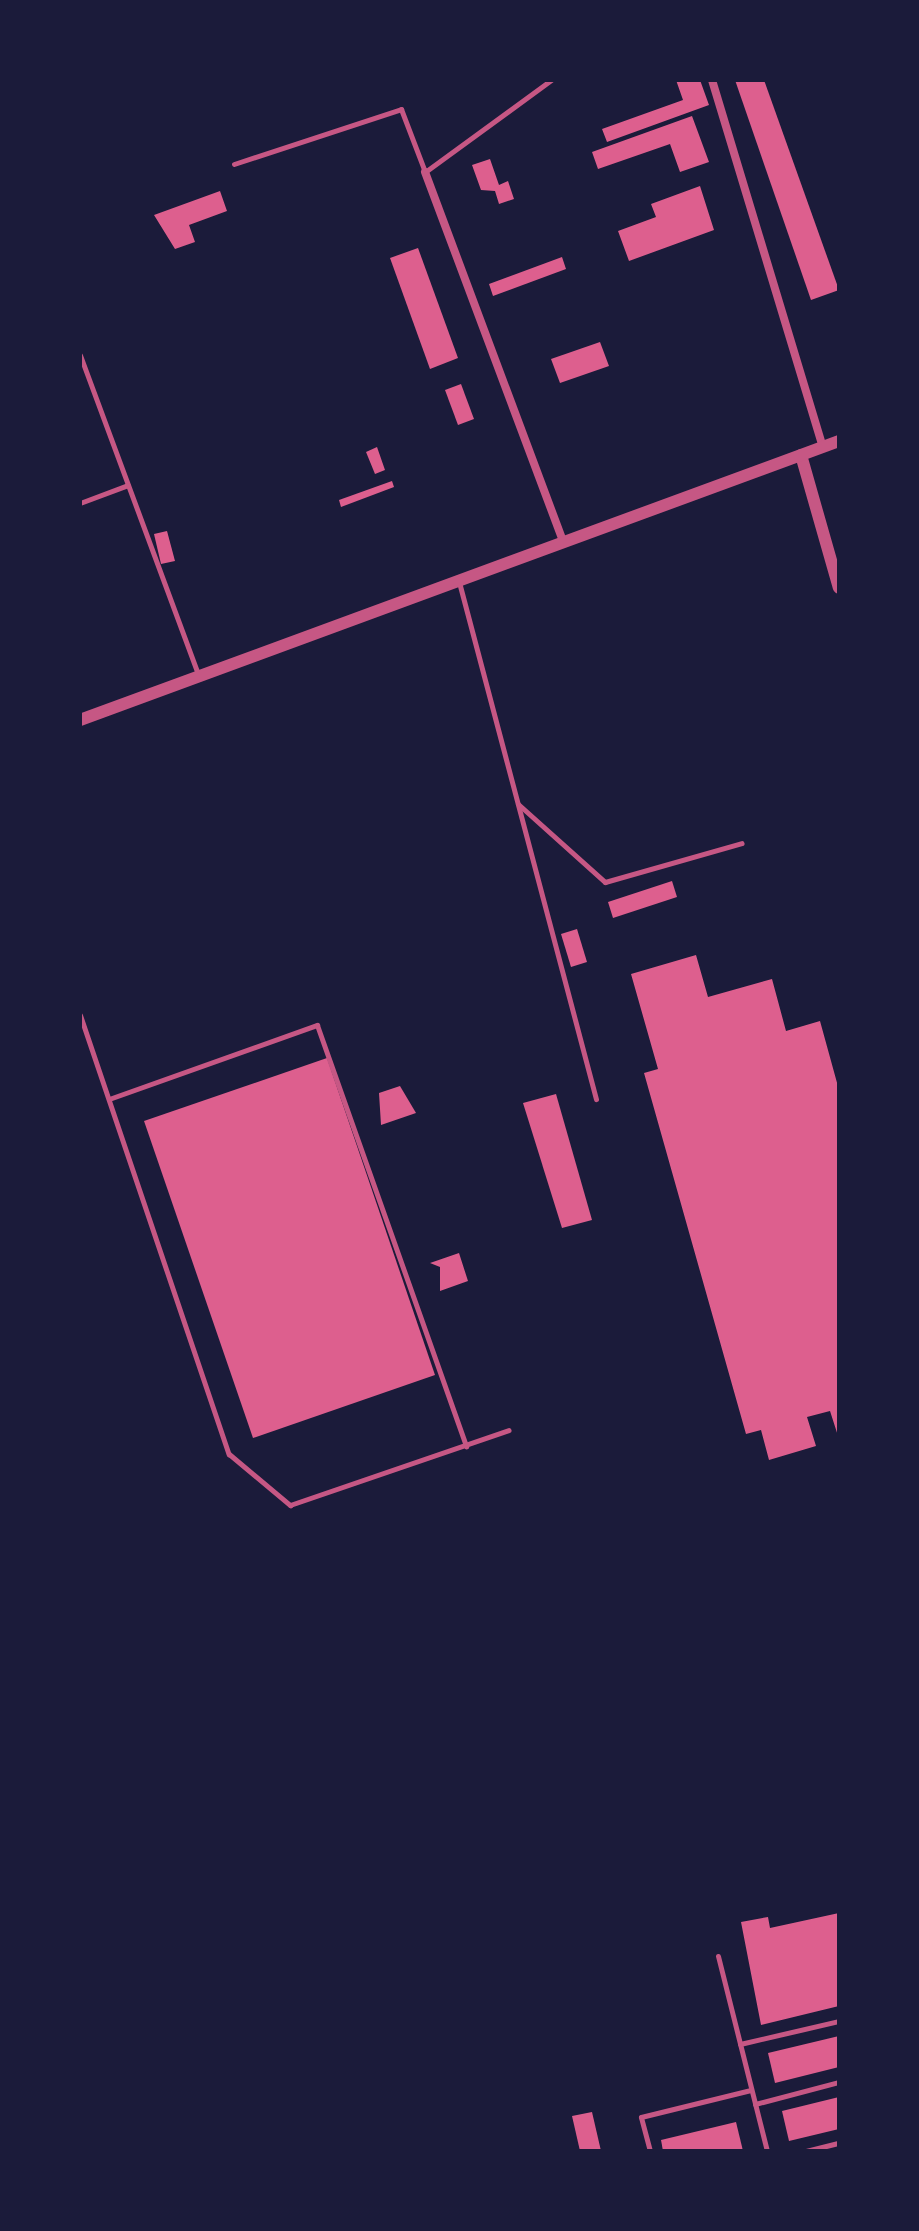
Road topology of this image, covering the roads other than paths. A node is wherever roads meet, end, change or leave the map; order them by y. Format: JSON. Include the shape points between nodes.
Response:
{"nodes":[{"id":1,"x":551,"y":80,"type":"edge"},
{"id":2,"x":712,"y":80,"type":"edge"},
{"id":3,"x":234,"y":164,"type":"dead end"},
{"id":4,"x":425,"y":172,"type":"junction"},
{"id":5,"x":80,"y":355,"type":"edge"},
{"id":6,"x":839,"y":441,"type":"edge"},
{"id":7,"x":823,"y":447,"type":"junction"},
{"id":8,"x":801,"y":455,"type":"junction"},
{"id":9,"x":128,"y":485,"type":"junction"},
{"id":10,"x":80,"y":503,"type":"edge"},
{"id":11,"x":564,"y":543,"type":"junction"},
{"id":12,"x":458,"y":581,"type":"junction"},
{"id":13,"x":839,"y":588,"type":"edge"},
{"id":14,"x":199,"y":677,"type":"junction"},
{"id":15,"x":80,"y":720,"type":"edge"},
{"id":16,"x":517,"y":803,"type":"junction"},
{"id":17,"x":742,"y":843,"type":"dead end"},
{"id":18,"x":80,"y":1015,"type":"edge"},
{"id":19,"x":109,"y":1099,"type":"junction"},
{"id":20,"x":596,"y":1099,"type":"dead end"},
{"id":21,"x":509,"y":1430,"type":"dead end"},
{"id":22,"x":466,"y":1446,"type":"junction"},
{"id":23,"x":718,"y":1956,"type":"dead end"},
{"id":24,"x":839,"y":2021,"type":"edge"},
{"id":25,"x":740,"y":2044,"type":"junction"},
{"id":26,"x":839,"y":2082,"type":"edge"},
{"id":27,"x":751,"y":2090,"type":"junction"},
{"id":28,"x":755,"y":2104,"type":"junction"},
{"id":29,"x":839,"y":2143,"type":"edge"},
{"id":30,"x":650,"y":2151,"type":"edge"},
{"id":31,"x":767,"y":2151,"type":"edge"},
{"id":32,"x":806,"y":2151,"type":"edge"}],
"edges":[{"from":1,"to":4,"type":"lane"},
{"from":2,"to":7,"type":"street"},
{"from":3,"to":4,"type":"lane","via":[[401,109]]},
{"from":4,"to":11,"type":"street"},
{"from":5,"to":9,"type":"lane"},
{"from":6,"to":7,"type":"street"},
{"from":7,"to":8,"type":"street"},
{"from":8,"to":11,"type":"street"},
{"from":8,"to":13,"type":"street"},
{"from":9,"to":10,"type":"lane"},
{"from":9,"to":14,"type":"lane"},
{"from":11,"to":12,"type":"street"},
{"from":12,"to":14,"type":"street"},
{"from":12,"to":16,"type":"lane"},
{"from":14,"to":15,"type":"street"},
{"from":16,"to":17,"type":"lane","via":[[605,882]]},
{"from":16,"to":20,"type":"lane"},
{"from":18,"to":19,"type":"lane"},
{"from":19,"to":22,"type":"lane","via":[[229,1454],[290,1505]]},
{"from":19,"to":22,"type":"lane","via":[[317,1025]]},
{"from":21,"to":22,"type":"lane"},
{"from":23,"to":25,"type":"lane"},
{"from":24,"to":25,"type":"lane"},
{"from":25,"to":27,"type":"lane"},
{"from":26,"to":28,"type":"lane"},
{"from":27,"to":28,"type":"lane"},
{"from":27,"to":30,"type":"lane","via":[[641,2117]]},
{"from":28,"to":31,"type":"lane"},
{"from":29,"to":32,"type":"lane"}]}
